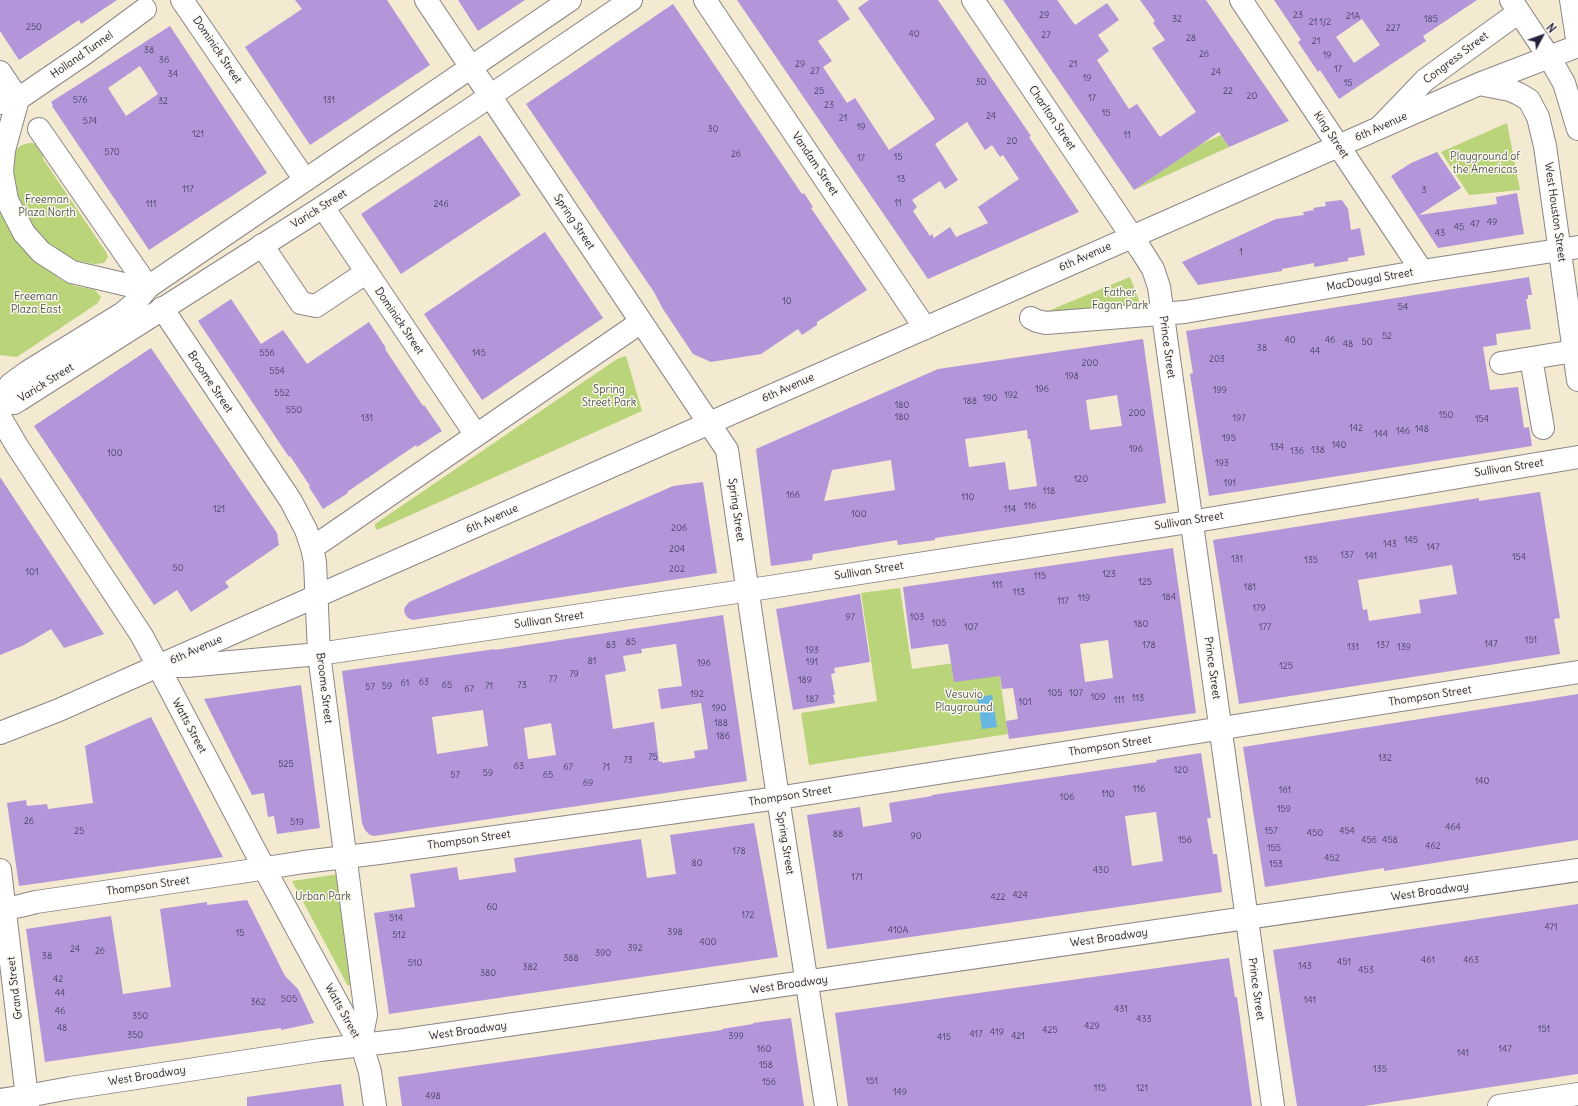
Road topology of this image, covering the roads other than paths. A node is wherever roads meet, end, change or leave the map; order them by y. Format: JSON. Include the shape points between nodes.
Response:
{"nodes":[{"id":1,"x":182,"y":0,"type":"edge"},
{"id":2,"x":426,"y":0,"type":"edge"},
{"id":3,"x":570,"y":0,"type":"edge"},
{"id":4,"x":631,"y":0,"type":"edge"},
{"id":5,"x":705,"y":0,"type":"edge"},
{"id":6,"x":973,"y":0,"type":"edge"},
{"id":7,"x":1241,"y":0,"type":"edge"},
{"id":8,"x":1571,"y":0,"type":"edge"},
{"id":9,"x":1515,"y":6,"type":"edge"},
{"id":10,"x":145,"y":9,"type":"dead end"},
{"id":11,"x":1578,"y":45,"type":"edge"},
{"id":12,"x":1549,"y":57,"type":"junction"},
{"id":13,"x":472,"y":67,"type":"junction"},
{"id":14,"x":0,"y":72,"type":"edge"},
{"id":15,"x":1479,"y":84,"type":"junction"},
{"id":16,"x":490,"y":96,"type":"junction"},
{"id":17,"x":9,"y":101,"type":"edge"},
{"id":18,"x":0,"y":126,"type":"edge"},
{"id":19,"x":1380,"y":127,"type":"junction"},
{"id":20,"x":39,"y":129,"type":"dead end"},
{"id":21,"x":1578,"y":129,"type":"edge"},
{"id":22,"x":1338,"y":145,"type":"junction"},
{"id":23,"x":305,"y":180,"type":"junction"},
{"id":24,"x":323,"y":207,"type":"junction"},
{"id":25,"x":1131,"y":236,"type":"junction"},
{"id":26,"x":262,"y":245,"type":"junction"},
{"id":27,"x":1569,"y":248,"type":"edge"},
{"id":28,"x":1422,"y":271,"type":"junction"},
{"id":29,"x":367,"y":272,"type":"junction"},
{"id":30,"x":148,"y":287,"type":"junction"},
{"id":31,"x":162,"y":308,"type":"junction"},
{"id":32,"x":1163,"y":313,"type":"junction"},
{"id":33,"x":1031,"y":318,"type":"dead end"},
{"id":34,"x":641,"y":322,"type":"junction"},
{"id":35,"x":924,"y":328,"type":"junction"},
{"id":36,"x":1574,"y":351,"type":"junction"},
{"id":37,"x":1531,"y":358,"type":"junction"},
{"id":38,"x":1501,"y":363,"type":"dead end"},
{"id":39,"x":1578,"y":380,"type":"edge"},
{"id":40,"x":0,"y":396,"type":"edge"},
{"id":41,"x":0,"y":404,"type":"edge"},
{"id":42,"x":0,"y":417,"type":"edge"},
{"id":43,"x":709,"y":423,"type":"junction"},
{"id":44,"x":1543,"y":428,"type":"dead end"},
{"id":45,"x":476,"y":435,"type":"junction"},
{"id":46,"x":1578,"y":457,"type":"edge"},
{"id":47,"x":1191,"y":521,"type":"junction"},
{"id":48,"x":312,"y":548,"type":"junction"},
{"id":49,"x":748,"y":590,"type":"junction"},
{"id":50,"x":317,"y":596,"type":"junction"},
{"id":51,"x":319,"y":654,"type":"junction"},
{"id":52,"x":158,"y":666,"type":"junction"},
{"id":53,"x":1578,"y":672,"type":"edge"},
{"id":54,"x":1220,"y":728,"type":"junction"},
{"id":55,"x":0,"y":733,"type":"edge"},
{"id":56,"x":778,"y":798,"type":"junction"},
{"id":57,"x":346,"y":857,"type":"junction"},
{"id":58,"x":264,"y":868,"type":"junction"},
{"id":59,"x":0,"y":870,"type":"edge"},
{"id":60,"x":1578,"y":870,"type":"edge"},
{"id":61,"x":3,"y":909,"type":"edge"},
{"id":62,"x":1246,"y":918,"type":"junction"},
{"id":63,"x":807,"y":982,"type":"junction"},
{"id":64,"x":360,"y":1045,"type":"junction"},
{"id":65,"x":1578,"y":1094,"type":"edge"},
{"id":66,"x":0,"y":1100,"type":"edge"},
{"id":67,"x":28,"y":1101,"type":"edge"},
{"id":68,"x":375,"y":1106,"type":"edge"},
{"id":69,"x":826,"y":1106,"type":"edge"},
{"id":70,"x":1273,"y":1106,"type":"edge"},
{"id":71,"x":1499,"y":1106,"type":"edge"}],
"edges":[{"from":1,"to":23,"type":"main road","name":"Dominick Street"},
{"from":2,"to":13,"type":"main road","name":"Spring Street"},
{"from":3,"to":13,"type":"main road","name":"Varick Street"},
{"from":4,"to":16,"type":"main road","name":"Varick Street"},
{"from":5,"to":35,"type":"main road","name":"Vandam Street"},
{"from":6,"to":25,"type":"main road","name":"Charlton Street"},
{"from":7,"to":22,"type":"main road","name":"King Street"},
{"from":8,"to":11,"type":"main road"},
{"from":9,"to":12,"type":"main road"},
{"from":9,"to":19,"type":"main road","name":"Congress Street","via":[[1425,80]]},
{"from":10,"to":17,"type":"main road","name":"Holland Tunnel","via":[[84,54]]},
{"from":11,"to":12,"type":"main road","name":"6th Avenue"},
{"from":12,"to":15,"type":"main road","name":"6th Avenue"},
{"from":12,"to":21,"type":"main road","via":[[1564,83]]},
{"from":13,"to":16,"type":"main road","name":"Spring Street"},
{"from":13,"to":23,"type":"main road","name":"Varick Street"},
{"from":14,"to":17,"type":"main road"},
{"from":15,"to":19,"type":"main road","name":"6th Avenue"},
{"from":15,"to":27,"type":"main road","name":"West Houston Street","via":[[1510,90],[1529,100],[1538,117]]},
{"from":16,"to":24,"type":"main road","name":"Varick Street"},
{"from":16,"to":34,"type":"main road","name":"Spring Street"},
{"from":17,"to":18,"type":"main road"},
{"from":17,"to":30,"type":"main road","via":[[2,172],[7,200],[24,233],[41,252],[72,272],[132,286]]},
{"from":19,"to":22,"type":"main road","name":"6th Avenue"},
{"from":20,"to":30,"type":"main road"},
{"from":22,"to":25,"type":"main road","name":"6th Avenue"},
{"from":22,"to":28,"type":"main road","name":"King Street"},
{"from":23,"to":30,"type":"main road","name":"Varick Street"},
{"from":24,"to":26,"type":"main road","name":"Varick Street"},
{"from":24,"to":29,"type":"main road","name":"Dominick Street"},
{"from":25,"to":32,"type":"main road","name":"Prince Street","via":[[1153,269]]},
{"from":25,"to":35,"type":"main road","name":"6th Avenue"},
{"from":26,"to":29,"type":"main road","via":[[300,303],[316,306]]},
{"from":26,"to":31,"type":"main road","name":"Varick Street"},
{"from":27,"to":28,"type":"main road","name":"MacDougal Street"},
{"from":27,"to":36,"type":"main road","name":"West Houston Street"},
{"from":28,"to":32,"type":"main road","name":"MacDougal Street","via":[[1185,312]]},
{"from":29,"to":45,"type":"main road","name":"Dominick Street"},
{"from":30,"to":40,"type":"main road","name":"Varick Street","via":[[123,313],[29,371]]},
{"from":31,"to":41,"type":"main road","name":"Varick Street","via":[[14,403]]},
{"from":31,"to":48,"type":"main road","name":"Broome Street","via":[[291,501]]},
{"from":32,"to":33,"type":"main road","name":"MacDougal Street","via":[[1046,323]]},
{"from":32,"to":47,"type":"main road","name":"Prince Street"},
{"from":34,"to":43,"type":"main road","name":"Spring Street"},
{"from":34,"to":45,"type":"main road"},
{"from":35,"to":43,"type":"main road","name":"6th Avenue"},
{"from":36,"to":37,"type":"main road"},
{"from":36,"to":39,"type":"main road","name":"West Houston Street"},
{"from":37,"to":38,"type":"main road"},
{"from":37,"to":44,"type":"main road"},
{"from":42,"to":52,"type":"main road","name":"Watts Street","via":[[142,636]]},
{"from":43,"to":49,"type":"main road","name":"Spring Street","via":[[727,450]]},
{"from":43,"to":50,"type":"main road","name":"6th Avenue"},
{"from":45,"to":48,"type":"main road"},
{"from":46,"to":47,"type":"main road","name":"Sullivan Street"},
{"from":47,"to":49,"type":"main road","name":"Sullivan Street"},
{"from":47,"to":54,"type":"main road","name":"Prince Street"},
{"from":48,"to":50,"type":"main road","name":"Broome Street"},
{"from":49,"to":51,"type":"main road","name":"Sullivan Street"},
{"from":49,"to":56,"type":"main road","name":"Spring Street"},
{"from":50,"to":51,"type":"main road","name":"Broome Street"},
{"from":50,"to":52,"type":"main road","name":"6th Avenue"},
{"from":51,"to":52,"type":"main road","name":"Sullivan Street","via":[[186,666]]},
{"from":51,"to":57,"type":"main road","name":"Broome Street"},
{"from":52,"to":55,"type":"main road","name":"6th Avenue"},
{"from":52,"to":58,"type":"main road","name":"Watts Street"},
{"from":53,"to":54,"type":"main road","name":"Thompson Street"},
{"from":54,"to":56,"type":"main road","name":"Thompson Street"},
{"from":54,"to":62,"type":"main road","name":"Prince Street"},
{"from":56,"to":57,"type":"main road","name":"Thompson Street"},
{"from":56,"to":63,"type":"main road","name":"Spring Street"},
{"from":57,"to":58,"type":"main road","name":"Thompson Street"},
{"from":57,"to":64,"type":"main road","name":"Broome Street","via":[[366,1015]]},
{"from":58,"to":61,"type":"main road","name":"Thompson Street"},
{"from":58,"to":64,"type":"main road","name":"Watts Street"},
{"from":59,"to":61,"type":"main road","name":"Grand Street"},
{"from":60,"to":62,"type":"main road","name":"West Broadway"},
{"from":61,"to":67,"type":"main road","name":"Grand Street"},
{"from":62,"to":63,"type":"main road","name":"West Broadway"},
{"from":62,"to":70,"type":"main road","name":"Prince Street"},
{"from":63,"to":64,"type":"main road","name":"West Broadway"},
{"from":63,"to":69,"type":"main road","name":"Spring Street"},
{"from":64,"to":67,"type":"main road","name":"West Broadway","via":[[70,1088]]},
{"from":64,"to":68,"type":"main road","via":[[369,1066]]},
{"from":65,"to":71,"type":"main road"},
{"from":66,"to":67,"type":"main road","name":"West Broadway"}]}
